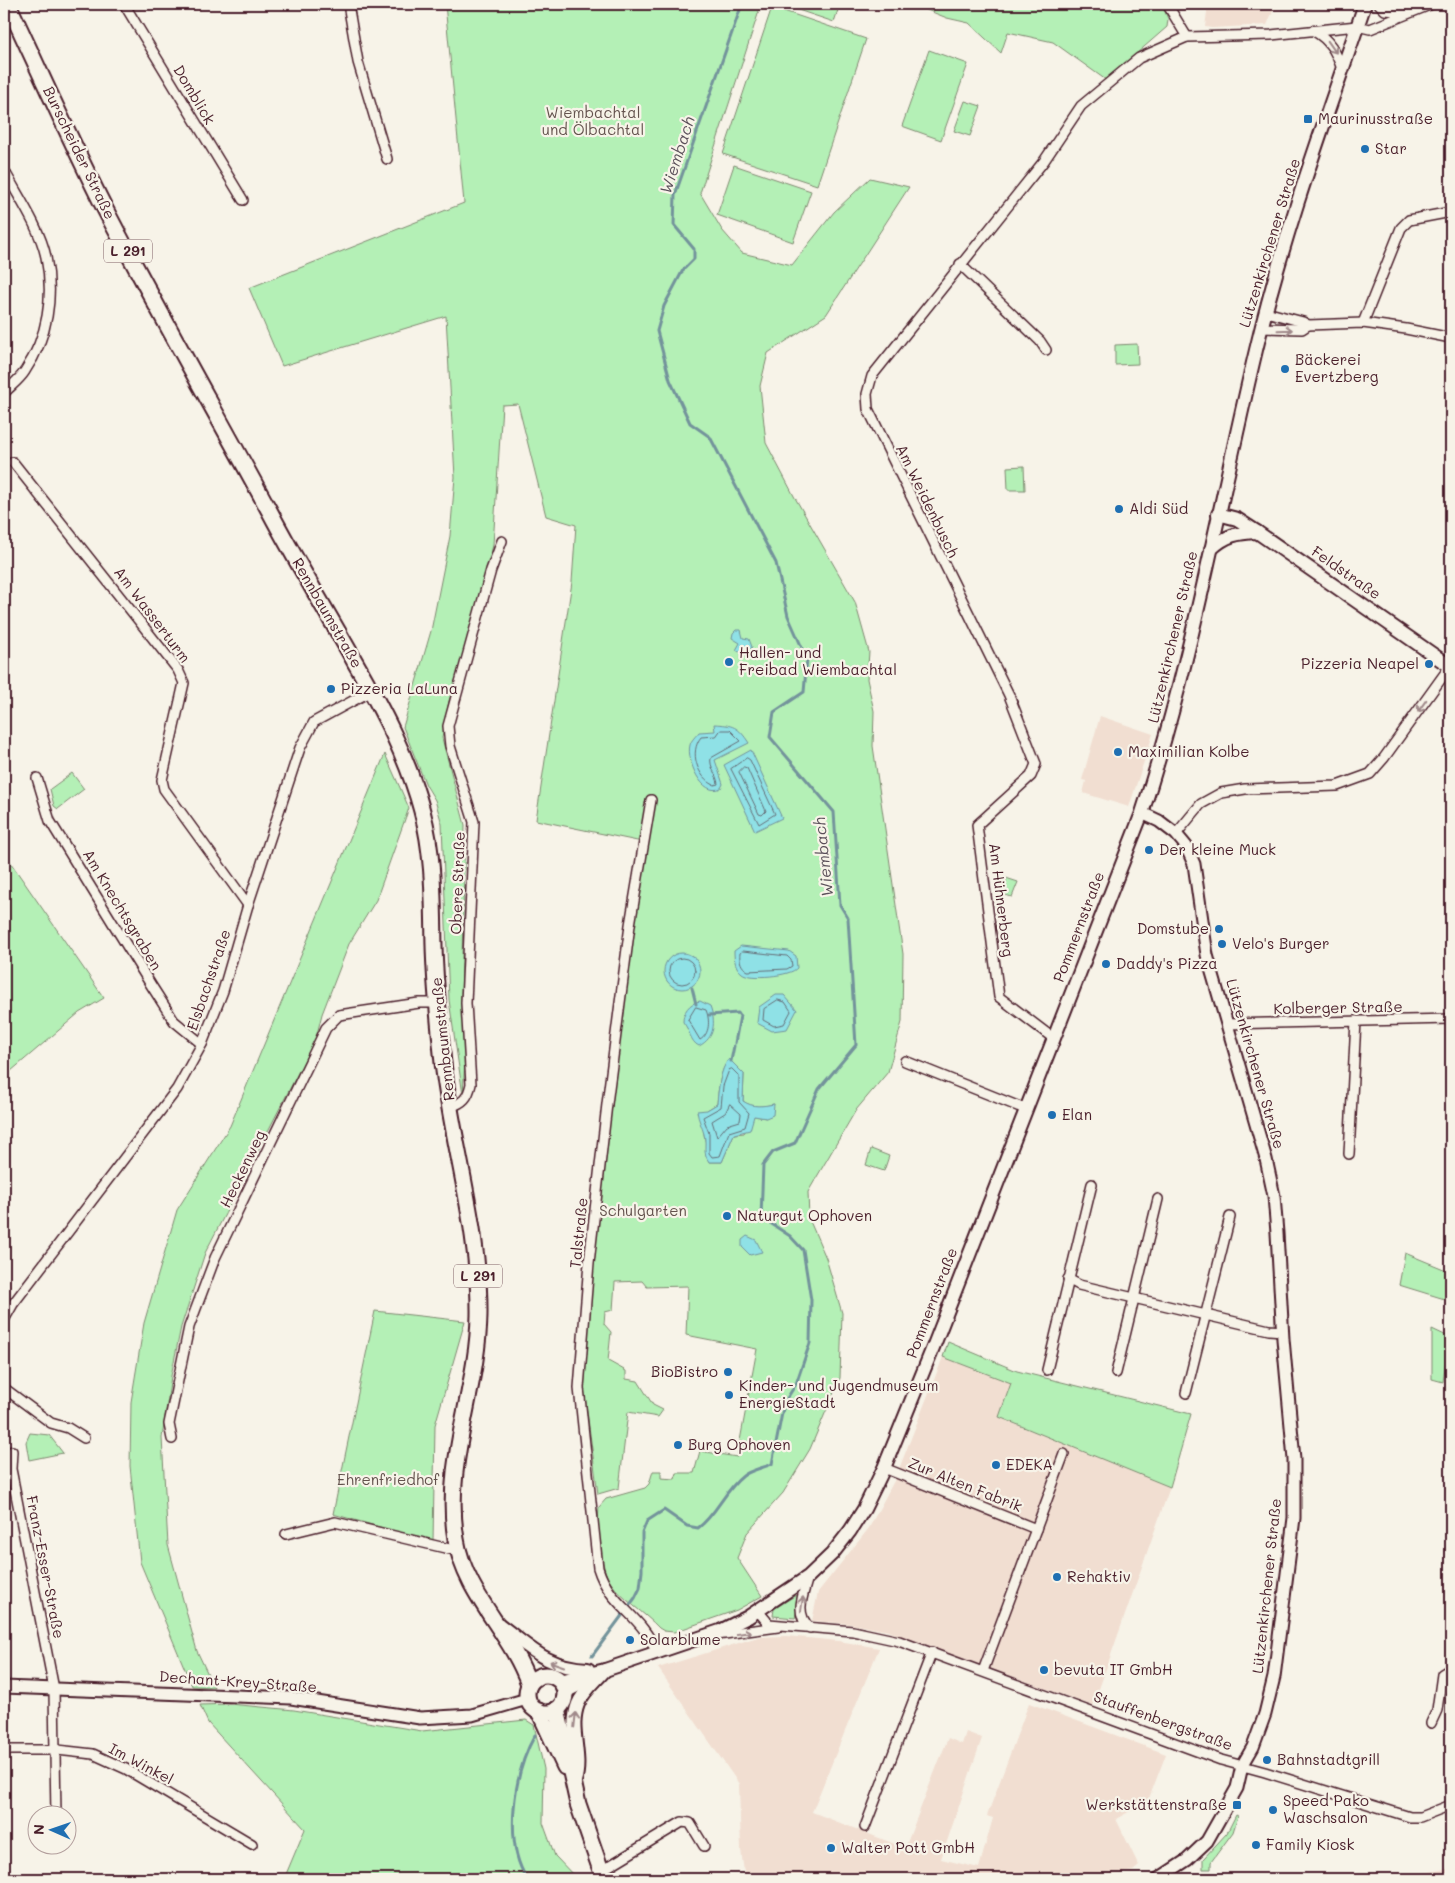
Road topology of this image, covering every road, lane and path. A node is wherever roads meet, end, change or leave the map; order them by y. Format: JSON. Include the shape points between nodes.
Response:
{"nodes":[{"id":1,"x":124,"y":4,"type":"edge"},
{"id":2,"x":348,"y":4,"type":"edge"},
{"id":3,"x":1167,"y":4,"type":"edge"},
{"id":4,"x":1365,"y":4,"type":"edge"},
{"id":5,"x":1379,"y":4,"type":"edge"},
{"id":6,"x":1432,"y":4,"type":"edge"},
{"id":7,"x":8,"y":11,"type":"edge"},
{"id":8,"x":1410,"y":13,"type":"junction"},
{"id":9,"x":1357,"y":26,"type":"junction"},
{"id":10,"x":1314,"y":30,"type":"junction"},
{"id":11,"x":1187,"y":37,"type":"junction"},
{"id":12,"x":1342,"y":69,"type":"junction"},
{"id":13,"x":387,"y":159,"type":"dead end"},
{"id":14,"x":4,"y":170,"type":"edge"},
{"id":15,"x":243,"y":200,"type":"dead end"},
{"id":16,"x":1451,"y":212,"type":"edge"},
{"id":17,"x":960,"y":264,"type":"junction"},
{"id":18,"x":1266,"y":312,"type":"junction"},
{"id":19,"x":1363,"y":323,"type":"junction"},
{"id":20,"x":1308,"y":325,"type":"junction"},
{"id":21,"x":1261,"y":328,"type":"junction"},
{"id":22,"x":1451,"y":338,"type":"edge"},
{"id":23,"x":1046,"y":350,"type":"dead end"},
{"id":24,"x":4,"y":393,"type":"edge"},
{"id":25,"x":13,"y":462,"type":"dead end"},
{"id":26,"x":255,"y":484,"type":"joint"},
{"id":27,"x":1218,"y":514,"type":"junction"},
{"id":28,"x":1257,"y":532,"type":"junction"},
{"id":29,"x":502,"y":541,"type":"dead end"},
{"id":30,"x":1210,"y":549,"type":"junction"},
{"id":31,"x":1451,"y":666,"type":"edge"},
{"id":32,"x":371,"y":691,"type":"junction"},
{"id":33,"x":1036,"y":764,"type":"joint"},
{"id":34,"x":37,"y":778,"type":"dead end"},
{"id":35,"x":651,"y":800,"type":"dead end"},
{"id":36,"x":1142,"y":813,"type":"junction"},
{"id":37,"x":1176,"y":834,"type":"junction"},
{"id":38,"x":248,"y":905,"type":"junction"},
{"id":39,"x":437,"y":1003,"type":"junction"},
{"id":40,"x":1451,"y":1019,"type":"edge"},
{"id":41,"x":1356,"y":1022,"type":"junction"},
{"id":42,"x":1226,"y":1024,"type":"junction"},
{"id":43,"x":1053,"y":1038,"type":"junction"},
{"id":44,"x":202,"y":1044,"type":"junction"},
{"id":45,"x":905,"y":1062,"type":"dead end"},
{"id":46,"x":450,"y":1107,"type":"junction"},
{"id":47,"x":1025,"y":1109,"type":"junction"},
{"id":48,"x":1349,"y":1154,"type":"dead end"},
{"id":49,"x":1092,"y":1184,"type":"dead end"},
{"id":50,"x":1158,"y":1199,"type":"dead end"},
{"id":51,"x":1230,"y":1217,"type":"dead end"},
{"id":52,"x":1068,"y":1279,"type":"junction"},
{"id":53,"x":1134,"y":1297,"type":"junction"},
{"id":54,"x":1204,"y":1314,"type":"junction"},
{"id":55,"x":4,"y":1320,"type":"edge"},
{"id":56,"x":1283,"y":1331,"type":"junction"},
{"id":57,"x":1047,"y":1370,"type":"dead end"},
{"id":58,"x":1116,"y":1373,"type":"dead end"},
{"id":59,"x":4,"y":1388,"type":"edge"},
{"id":60,"x":1186,"y":1393,"type":"dead end"},
{"id":61,"x":84,"y":1438,"type":"dead end"},
{"id":62,"x":172,"y":1439,"type":"dead end"},
{"id":63,"x":12,"y":1451,"type":"dead end"},
{"id":64,"x":1064,"y":1454,"type":"dead end"},
{"id":65,"x":884,"y":1468,"type":"junction"},
{"id":66,"x":1036,"y":1528,"type":"junction"},
{"id":67,"x":286,"y":1534,"type":"dead end"},
{"id":68,"x":458,"y":1551,"type":"junction"},
{"id":69,"x":808,"y":1577,"type":"junction"},
{"id":70,"x":758,"y":1611,"type":"junction"},
{"id":71,"x":495,"y":1621,"type":"junction"},
{"id":72,"x":781,"y":1626,"type":"junction"},
{"id":73,"x":810,"y":1628,"type":"junction"},
{"id":74,"x":707,"y":1636,"type":"junction"},
{"id":75,"x":656,"y":1652,"type":"junction"},
{"id":76,"x":932,"y":1652,"type":"junction"},
{"id":77,"x":1451,"y":1658,"type":"edge"},
{"id":78,"x":605,"y":1670,"type":"junction"},
{"id":79,"x":983,"y":1671,"type":"junction"},
{"id":80,"x":543,"y":1674,"type":"junction"},
{"id":81,"x":529,"y":1684,"type":"junction"},
{"id":82,"x":4,"y":1687,"type":"edge"},
{"id":83,"x":562,"y":1688,"type":"junction"},
{"id":84,"x":54,"y":1689,"type":"junction"},
{"id":85,"x":527,"y":1699,"type":"junction"},
{"id":86,"x":557,"y":1709,"type":"junction"},
{"id":87,"x":539,"y":1712,"type":"junction"},
{"id":88,"x":1431,"y":1723,"type":"dead end"},
{"id":89,"x":4,"y":1750,"type":"edge"},
{"id":90,"x":55,"y":1750,"type":"junction"},
{"id":91,"x":1242,"y":1766,"type":"junction"},
{"id":92,"x":574,"y":1786,"type":"junction"},
{"id":93,"x":1451,"y":1805,"type":"edge"},
{"id":94,"x":56,"y":1806,"type":"edge"},
{"id":95,"x":865,"y":1827,"type":"dead end"},
{"id":96,"x":252,"y":1844,"type":"dead end"},
{"id":97,"x":704,"y":1846,"type":"dead end"},
{"id":98,"x":603,"y":1875,"type":"edge"},
{"id":99,"x":1158,"y":1879,"type":"edge"}],
"edges":[{"from":1,"to":15,"type":"street","name":"Domblick"},
{"from":2,"to":13,"type":"street","via":[[358,62]]},
{"from":3,"to":11,"type":"street"},
{"from":4,"to":9,"type":"main road","name":"Lützenkirchener Straße"},
{"from":5,"to":8,"type":"street","via":[[1386,10]]},
{"from":6,"to":8,"type":"street"},
{"from":7,"to":26,"type":"main road","name":"Burscheider Straße","number":"L 291","via":[[104,207]]},
{"from":8,"to":9,"type":"street","via":[[1370,29]]},
{"from":9,"to":10,"type":"street"},
{"from":9,"to":12,"type":"main road","name":"Lützenkirchener Straße"},
{"from":10,"to":11,"type":"street","via":[[1271,35]]},
{"from":10,"to":12,"type":"street","one_way":true,"via":[[1335,50]]},
{"from":11,"to":17,"type":"street","name":"Am Weidenbusch","via":[[1139,58],[1081,106],[1044,161]]},
{"from":12,"to":18,"type":"main road","name":"Lützenkirchener Straße"},
{"from":14,"to":24,"type":"street","via":[[31,219],[46,256],[50,300],[45,330],[25,372]]},
{"from":16,"to":19,"type":"street","via":[[1409,220],[1401,228]]},
{"from":17,"to":23,"type":"street"},
{"from":17,"to":33,"type":"street","name":"Am Weidenbusch","via":[[872,376],[867,394],[868,409],[1009,695]]},
{"from":18,"to":20,"type":"street"},
{"from":18,"to":21,"type":"main road","name":"Lützenkirchener Straße"},
{"from":19,"to":20,"type":"street"},
{"from":19,"to":22,"type":"street"},
{"from":21,"to":20,"type":"street","one_way":true,"via":[[1302,329]]},
{"from":21,"to":27,"type":"main road","name":"Lützenkirchener Straße"},
{"from":25,"to":38,"type":"street","name":"Am Wasserturm","via":[[178,670],[184,683],[162,780],[164,789]]},
{"from":26,"to":32,"type":"main road","name":"Rennbaumstraße","number":"L 291"},
{"from":27,"to":28,"type":"main road","name":"Feldstraße","via":[[1238,519]]},
{"from":27,"to":30,"type":"main road","name":"Lützenkirchener Straße"},
{"from":28,"to":30,"type":"main road","via":[[1231,534]]},
{"from":28,"to":31,"type":"main road","name":"Feldstraße"},
{"from":29,"to":46,"type":"street","name":"Obere Straße","via":[[448,726],[450,746],[474,822],[466,1003],[471,1084],[461,1104]]},
{"from":30,"to":36,"type":"main road","name":"Lützenkirchener Straße","via":[[1179,688]]},
{"from":31,"to":37,"type":"street","one_way":true,"via":[[1370,774],[1336,786],[1245,789],[1221,793],[1201,804]]},
{"from":32,"to":38,"type":"street","name":"Elsbachstraße","via":[[314,722],[308,730]]},
{"from":32,"to":39,"type":"main road","name":"Rennbaumstraße","number":"L 291","via":[[403,757],[424,816],[431,865]]},
{"from":33,"to":43,"type":"street","name":"Am Hühnerberg","via":[[1031,776],[977,825],[998,997]]},
{"from":34,"to":44,"type":"street","name":"Am Knechtsgraben","via":[[50,821],[151,985],[174,1021]]},
{"from":35,"to":75,"type":"street","name":"Talstraße","via":[[630,925],[607,1104],[579,1388],[598,1568],[606,1590],[642,1625]]},
{"from":36,"to":37,"type":"street","name":"Lützenkirchener Straße"},
{"from":36,"to":43,"type":"main road","name":"Pommernstraße"},
{"from":37,"to":42,"type":"street","name":"Lützenkirchener Straße","via":[[1194,864],[1206,955]]},
{"from":38,"to":44,"type":"street","name":"Elsbachstraße","via":[[223,991]]},
{"from":39,"to":46,"type":"main road","name":"Rennbaumstraße","number":"L 291"},
{"from":39,"to":62,"type":"street","name":"Heckenweg","via":[[338,1015],[326,1028],[208,1275],[189,1327],[178,1377],[169,1424]]},
{"from":40,"to":41,"type":"street","name":"Kolberger Straße"},
{"from":41,"to":42,"type":"street","name":"Kolberger Straße"},
{"from":41,"to":48,"type":"street"},
{"from":42,"to":56,"type":"street","name":"Lützenkirchener Straße","via":[[1274,1196]]},
{"from":43,"to":47,"type":"main road","name":"Pommernstraße"},
{"from":44,"to":55,"type":"street","name":"Elsbachstraße","via":[[177,1089]]},
{"from":45,"to":47,"type":"street"},
{"from":46,"to":68,"type":"main road","name":"Rennbaumstraße","number":"L 291","via":[[478,1275],[479,1308],[474,1368],[453,1488]]},
{"from":47,"to":65,"type":"main road","name":"Pommernstraße"},
{"from":49,"to":52,"type":"street"},
{"from":50,"to":53,"type":"street"},
{"from":51,"to":54,"type":"street"},
{"from":52,"to":53,"type":"street","via":[[1079,1285]]},
{"from":52,"to":57,"type":"street"},
{"from":53,"to":54,"type":"street"},
{"from":53,"to":58,"type":"street"},
{"from":54,"to":56,"type":"street"},
{"from":54,"to":60,"type":"street"},
{"from":56,"to":91,"type":"street","name":"Lützenkirchener Straße","via":[[1294,1459],[1294,1518],[1274,1678],[1253,1747]]},
{"from":59,"to":61,"type":"street","via":[[51,1423]]},
{"from":63,"to":84,"type":"street","name":"Franz-Esser-Straße","via":[[12,1468]]},
{"from":64,"to":66,"type":"street","name":"Zur Alten Fabrik"},
{"from":65,"to":66,"type":"street","name":"Zur Alten Fabrik"},
{"from":65,"to":69,"type":"main road","name":"Pommernstraße","via":[[850,1531]]},
{"from":66,"to":79,"type":"street","name":"Zur Alten Fabrik"},
{"from":67,"to":68,"type":"street","via":[[335,1522]]},
{"from":68,"to":71,"type":"main road","name":"Rennbaumstraße","number":"L 291","via":[[474,1591]]},
{"from":69,"to":70,"type":"main road","name":"Stauffenbergstraße"},
{"from":73,"to":69,"type":"street","one_way":true,"via":[[801,1611]]},
{"from":70,"to":72,"type":"street","name":"Stauffenbergstraße","via":[[769,1624]]},
{"from":70,"to":74,"type":"main road","name":"Stauffenbergstraße"},
{"from":78,"to":71,"type":"main road","one_way":true,"via":[[573,1669],[549,1662]]},
{"from":71,"to":80,"type":"main road","name":"Rennbaumstraße","number":"L 291"},
{"from":71,"to":81,"type":"main road","name":"Rennbaumstraße","number":"L 291"},
{"from":72,"to":73,"type":"street","name":"Stauffenbergstraße"},
{"from":74,"to":72,"type":"street","name":"Stauffenbergstraße","one_way":true},
{"from":73,"to":76,"type":"street","name":"Stauffenbergstraße","via":[[880,1636]]},
{"from":74,"to":75,"type":"main road","name":"Stauffenbergstraße"},
{"from":75,"to":78,"type":"main road","name":"Stauffenbergstraße"},
{"from":76,"to":79,"type":"street","name":"Stauffenbergstraße"},
{"from":76,"to":95,"type":"street"},
{"from":77,"to":88,"type":"street","via":[[1450,1668],[1442,1674],[1437,1710]]},
{"from":78,"to":83,"type":"main road","name":"Stauffenbergstraße","via":[[569,1690]]},
{"from":92,"to":78,"type":"main road","one_way":true,"via":[[578,1772],[574,1726],[578,1703]]},
{"from":79,"to":91,"type":"street","name":"Stauffenbergstraße","via":[[1172,1743]]},
{"from":80,"to":81,"type":"main road"},
{"from":80,"to":83,"type":"main road","via":[[553,1676]]},
{"from":81,"to":85,"type":"main road"},
{"from":82,"to":84,"type":"street","name":"Dechant-Krey-Straße"},
{"from":83,"to":86,"type":"main road"},
{"from":84,"to":85,"type":"street","name":"Dechant-Krey-Straße","via":[[291,1698],[420,1718],[472,1715]]},
{"from":84,"to":90,"type":"street","name":"Franz-Esser-Straße"},
{"from":85,"to":87,"type":"main road"},
{"from":86,"to":87,"type":"main road"},
{"from":86,"to":92,"type":"main road"},
{"from":87,"to":92,"type":"main road"},
{"from":89,"to":90,"type":"street","name":"Im Winkel"},
{"from":90,"to":94,"type":"street","name":"Franz-Esser-Straße"},
{"from":90,"to":96,"type":"street","name":"Im Winkel","via":[[93,1754],[126,1769]]},
{"from":91,"to":93,"type":"street","via":[[1410,1817],[1420,1818]]},
{"from":91,"to":99,"type":"street","name":"Lützenkirchener Straße","via":[[1237,1788],[1207,1842]]},
{"from":92,"to":98,"type":"main road"},
{"from":97,"to":98,"type":"street","via":[[690,1823],[682,1822]]}]}
